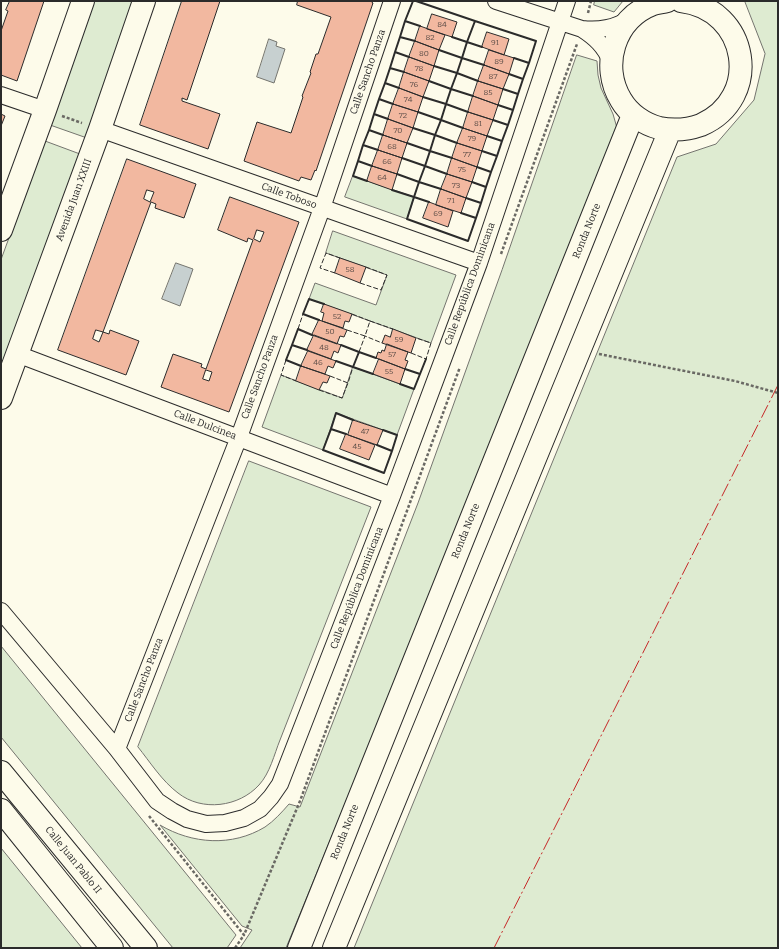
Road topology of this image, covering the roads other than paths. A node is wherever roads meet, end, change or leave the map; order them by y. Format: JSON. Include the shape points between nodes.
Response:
{"nodes":[{"id":1,"x":83,"y":1,"type":"edge"},
{"id":2,"x":144,"y":1,"type":"edge"},
{"id":3,"x":392,"y":1,"type":"edge"},
{"id":4,"x":496,"y":1,"type":"edge"},
{"id":5,"x":567,"y":1,"type":"edge"},
{"id":6,"x":667,"y":1,"type":"edge"},
{"id":7,"x":681,"y":1,"type":"edge"},
{"id":8,"x":715,"y":7,"type":"edge"},
{"id":9,"x":632,"y":18,"type":"junction"},
{"id":10,"x":560,"y":22,"type":"junction"},
{"id":11,"x":582,"y":29,"type":"junction"},
{"id":12,"x":611,"y":61,"type":"junction"},
{"id":13,"x":1,"y":95,"type":"edge"},
{"id":14,"x":45,"y":110,"type":"junction"},
{"id":15,"x":633,"y":115,"type":"junction"},
{"id":16,"x":100,"y":129,"type":"junction"},
{"id":17,"x":670,"y":130,"type":"junction"},
{"id":18,"x":322,"y":208,"type":"junction"},
{"id":19,"x":1,"y":230,"type":"edge"},
{"id":20,"x":479,"y":263,"type":"junction"},
{"id":21,"x":17,"y":354,"type":"junction"},
{"id":22,"x":1,"y":398,"type":"edge"},
{"id":23,"x":239,"y":437,"type":"junction"},
{"id":24,"x":392,"y":496,"type":"junction"},
{"id":25,"x":1,"y":611,"type":"edge"},
{"id":26,"x":117,"y":749,"type":"junction"},
{"id":27,"x":1,"y":772,"type":"edge"},
{"id":28,"x":1,"y":810,"type":"edge"},
{"id":29,"x":112,"y":948,"type":"edge"},
{"id":30,"x":146,"y":948,"type":"edge"},
{"id":31,"x":298,"y":948,"type":"edge"},
{"id":32,"x":334,"y":948,"type":"edge"}],
"edges":[{"from":1,"to":14,"type":"main road"},
{"from":2,"to":16,"type":"main road","name":"Avenida Juan XXIII"},
{"from":3,"to":18,"type":"street","name":"Calle Sancho Panza"},
{"from":4,"to":10,"type":"street"},
{"from":5,"to":10,"type":"street","name":"Calle República Dominicana"},
{"from":6,"to":9,"type":"main road","via":[[652,4]]},
{"from":7,"to":8,"type":"main road"},
{"from":8,"to":17,"type":"main road","via":[[738,46],[741,67],[737,88],[726,106],[710,120],[691,129]]},
{"from":9,"to":11,"type":"street","via":[[618,26],[595,30]]},
{"from":9,"to":12,"type":"main road","via":[[621,30],[613,48]]},
{"from":10,"to":11,"type":"street"},
{"from":10,"to":20,"type":"street","name":"Calle República Dominicana"},
{"from":11,"to":12,"type":"street","via":[[600,42]]},
{"from":12,"to":15,"type":"main road","via":[[614,84],[621,101]]},
{"from":13,"to":14,"type":"street"},
{"from":14,"to":19,"type":"main road"},
{"from":15,"to":17,"type":"main road","via":[[650,126]]},
{"from":15,"to":31,"type":"main road","name":"Ronda Norte"},
{"from":16,"to":18,"type":"street","name":"Calle Toboso"},
{"from":16,"to":21,"type":"main road","name":"Avenida Juan XXIII"},
{"from":17,"to":32,"type":"main road"},
{"from":18,"to":20,"type":"street","name":"Calle Toboso"},
{"from":18,"to":23,"type":"street","name":"Calle Sancho Panza"},
{"from":20,"to":24,"type":"street","name":"Calle República Dominicana"},
{"from":21,"to":22,"type":"main road","name":"Avenida Juan XXIII"},
{"from":21,"to":23,"type":"street","name":"Calle Dulcinea"},
{"from":23,"to":24,"type":"street","name":"Calle Dulcinea"},
{"from":23,"to":26,"type":"street","name":"Calle Sancho Panza"},
{"from":24,"to":26,"type":"street","name":"Calle República Dominicana","via":[[280,784],[260,809],[244,818],[226,823],[206,824],[187,819],[158,801]]},
{"from":25,"to":26,"type":"street","name":"Calle República Dominicana"},
{"from":27,"to":30,"type":"main road","name":"Calle Juan Pablo II"},
{"from":28,"to":29,"type":"main road"}]}
